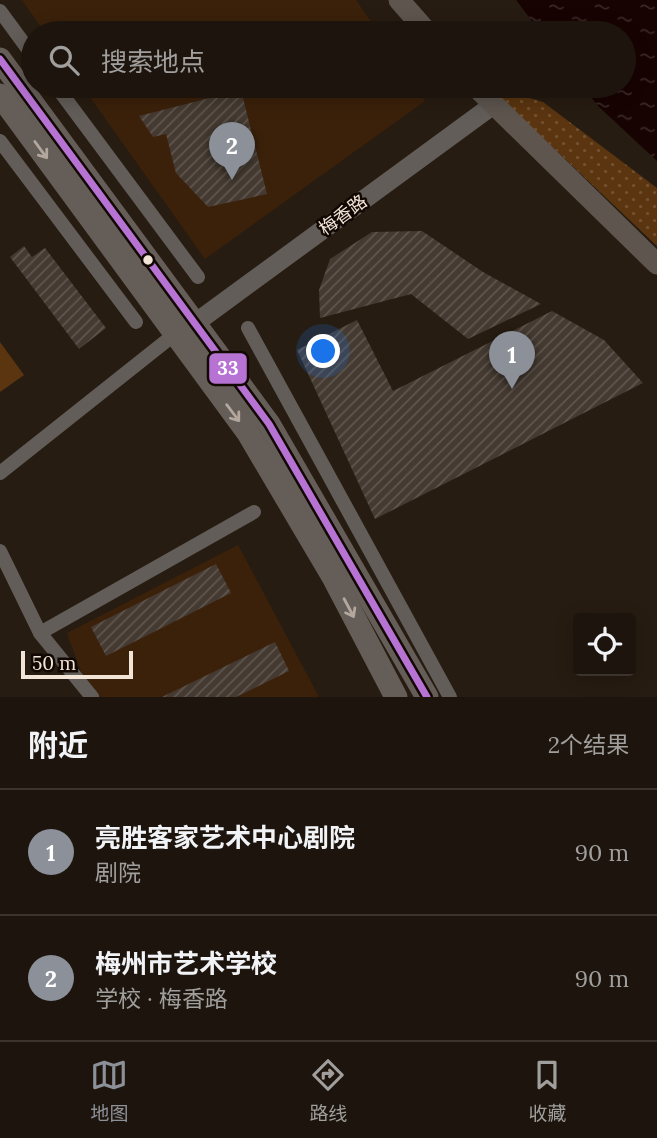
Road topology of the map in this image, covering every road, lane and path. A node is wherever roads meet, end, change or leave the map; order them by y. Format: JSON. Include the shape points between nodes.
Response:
{"nodes":[{"id":1,"x":399,"y":0,"type":"edge"},
{"id":2,"x":0,"y":11,"type":"edge"},
{"id":3,"x":417,"y":21,"type":"edge"},
{"id":4,"x":21,"y":39,"type":"edge"},
{"id":5,"x":0,"y":59,"type":"edge"},
{"id":6,"x":21,"y":90,"type":"edge"},
{"id":7,"x":0,"y":95,"type":"edge"},
{"id":8,"x":27,"y":98,"type":"edge"},
{"id":9,"x":65,"y":98,"type":"edge"},
{"id":10,"x":486,"y":98,"type":"edge"},
{"id":11,"x":493,"y":105,"type":"junction"},
{"id":12,"x":0,"y":141,"type":"edge"},
{"id":13,"x":657,"y":264,"type":"edge"},
{"id":14,"x":198,"y":277,"type":"dead end"},
{"id":15,"x":136,"y":322,"type":"dead end"},
{"id":16,"x":184,"y":328,"type":"junction"},
{"id":17,"x":248,"y":328,"type":"dead end"},
{"id":18,"x":0,"y":473,"type":"edge"},
{"id":19,"x":254,"y":512,"type":"dead end"},
{"id":20,"x":0,"y":551,"type":"edge"},
{"id":21,"x":40,"y":633,"type":"junction"},
{"id":22,"x":92,"y":697,"type":"edge"},
{"id":23,"x":396,"y":697,"type":"edge"},
{"id":24,"x":427,"y":697,"type":"edge"},
{"id":25,"x":450,"y":697,"type":"edge"}],
"edges":[{"from":1,"to":3,"type":"main road"},
{"from":2,"to":4,"type":"street"},
{"from":5,"to":6,"type":"main road"},
{"from":7,"to":16,"type":"main road","one_way":true},
{"from":8,"to":16,"type":"main road"},
{"from":9,"to":14,"type":"street"},
{"from":10,"to":11,"type":"main road"},
{"from":11,"to":13,"type":"main road"},
{"from":11,"to":16,"type":"street","name":"梅香路"},
{"from":12,"to":15,"type":"street"},
{"from":16,"to":18,"type":"street"},
{"from":16,"to":23,"type":"main road","one_way":true,"via":[[333,577]]},
{"from":16,"to":24,"type":"main road","via":[[269,424]]},
{"from":17,"to":25,"type":"street"},
{"from":19,"to":21,"type":"street"},
{"from":20,"to":21,"type":"street"},
{"from":21,"to":22,"type":"street"}]}
